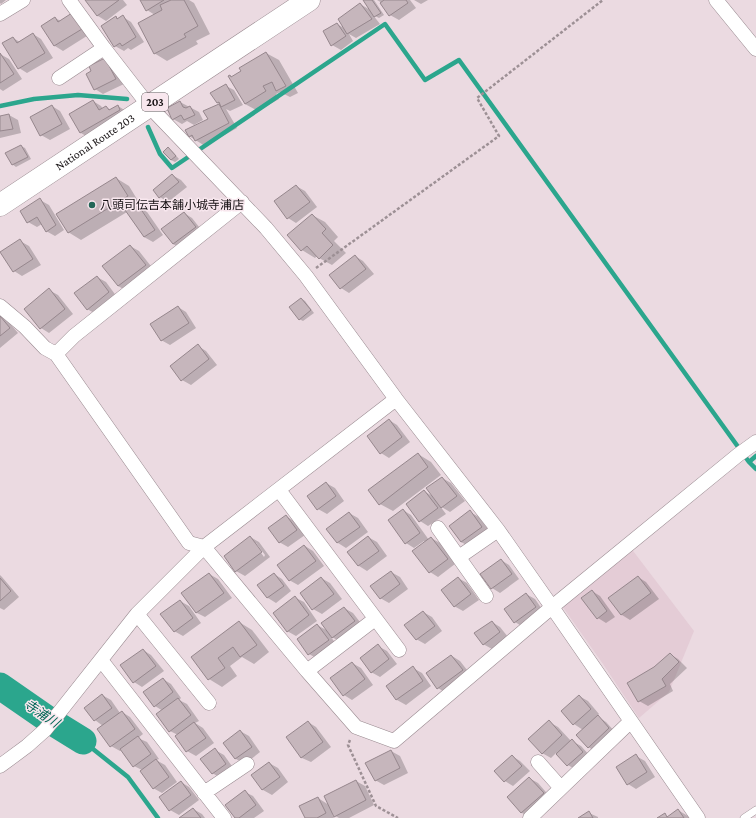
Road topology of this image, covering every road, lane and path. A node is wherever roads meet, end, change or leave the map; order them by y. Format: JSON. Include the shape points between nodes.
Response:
{"nodes":[{"id":1,"x":23,"y":0,"type":"edge"},
{"id":2,"x":69,"y":0,"type":"edge"},
{"id":3,"x":310,"y":0,"type":"edge"},
{"id":4,"x":603,"y":0,"type":"edge"},
{"id":5,"x":722,"y":2,"type":"edge"},
{"id":6,"x":0,"y":14,"type":"edge"},
{"id":7,"x":104,"y":48,"type":"junction"},
{"id":8,"x":756,"y":49,"type":"edge"},
{"id":9,"x":59,"y":78,"type":"dead end"},
{"id":10,"x":149,"y":106,"type":"junction"},
{"id":11,"x":242,"y":202,"type":"junction"},
{"id":12,"x":0,"y":205,"type":"edge"},
{"id":13,"x":306,"y":276,"type":"junction"},
{"id":14,"x":0,"y":306,"type":"edge"},
{"id":15,"x":56,"y":354,"type":"junction"},
{"id":16,"x":396,"y":399,"type":"junction"},
{"id":17,"x":747,"y":448,"type":"edge"},
{"id":18,"x":278,"y":490,"type":"junction"},
{"id":19,"x":438,"y":528,"type":"dead end"},
{"id":20,"x":498,"y":530,"type":"junction"},
{"id":21,"x":204,"y":547,"type":"junction"},
{"id":22,"x":459,"y":558,"type":"junction"},
{"id":23,"x":486,"y":596,"type":"dead end"},
{"id":24,"x":552,"y":607,"type":"junction"},
{"id":25,"x":137,"y":614,"type":"junction"},
{"id":26,"x":375,"y":619,"type":"junction"},
{"id":27,"x":399,"y":650,"type":"dead end"},
{"id":28,"x":101,"y":660,"type":"junction"},
{"id":29,"x":308,"y":671,"type":"junction"},
{"id":30,"x":209,"y":703,"type":"dead end"},
{"id":31,"x":631,"y":721,"type":"junction"},
{"id":32,"x":356,"y":727,"type":"junction"},
{"id":33,"x":538,"y":762,"type":"dead end"},
{"id":34,"x":247,"y":764,"type":"dead end"},
{"id":35,"x":0,"y":766,"type":"edge"},
{"id":36,"x":561,"y":788,"type":"junction"},
{"id":37,"x":204,"y":793,"type":"junction"},
{"id":38,"x":756,"y":810,"type":"edge"},
{"id":39,"x":224,"y":818,"type":"edge"},
{"id":40,"x":398,"y":818,"type":"edge"},
{"id":41,"x":530,"y":818,"type":"edge"},
{"id":42,"x":698,"y":818,"type":"edge"},
{"id":43,"x":744,"y":818,"type":"edge"}],
"edges":[{"from":1,"to":6,"type":"street"},
{"from":2,"to":7,"type":"street"},
{"from":3,"to":10,"type":"highway","name":"National Route 203","number":"203"},
{"from":4,"to":13,"type":"path","via":[[477,98],[499,136]]},
{"from":5,"to":8,"type":"street"},
{"from":7,"to":9,"type":"street"},
{"from":7,"to":10,"type":"street"},
{"from":10,"to":11,"type":"street"},
{"from":10,"to":12,"type":"highway","name":"National Route 203","number":"203"},
{"from":11,"to":13,"type":"street"},
{"from":11,"to":15,"type":"street","via":[[74,336]]},
{"from":13,"to":16,"type":"street"},
{"from":14,"to":15,"type":"street","via":[[26,327],[45,348]]},
{"from":15,"to":21,"type":"street","via":[[189,543]]},
{"from":16,"to":18,"type":"street"},
{"from":16,"to":20,"type":"street"},
{"from":17,"to":24,"type":"street"},
{"from":18,"to":21,"type":"street"},
{"from":18,"to":26,"type":"street"},
{"from":19,"to":22,"type":"street"},
{"from":20,"to":22,"type":"street"},
{"from":20,"to":24,"type":"street"},
{"from":21,"to":25,"type":"street"},
{"from":21,"to":29,"type":"street"},
{"from":22,"to":23,"type":"street"},
{"from":24,"to":31,"type":"street"},
{"from":24,"to":32,"type":"street","via":[[394,741]]},
{"from":25,"to":28,"type":"street"},
{"from":25,"to":30,"type":"street"},
{"from":26,"to":27,"type":"street"},
{"from":26,"to":29,"type":"street"},
{"from":28,"to":35,"type":"street","via":[[45,730]]},
{"from":28,"to":37,"type":"street"},
{"from":29,"to":32,"type":"street"},
{"from":31,"to":36,"type":"street"},
{"from":31,"to":42,"type":"street"},
{"from":32,"to":40,"type":"path","via":[[348,745],[376,806]]},
{"from":33,"to":36,"type":"street"},
{"from":34,"to":37,"type":"street"},
{"from":36,"to":41,"type":"street"},
{"from":37,"to":39,"type":"street"},
{"from":38,"to":43,"type":"lane"}]}
